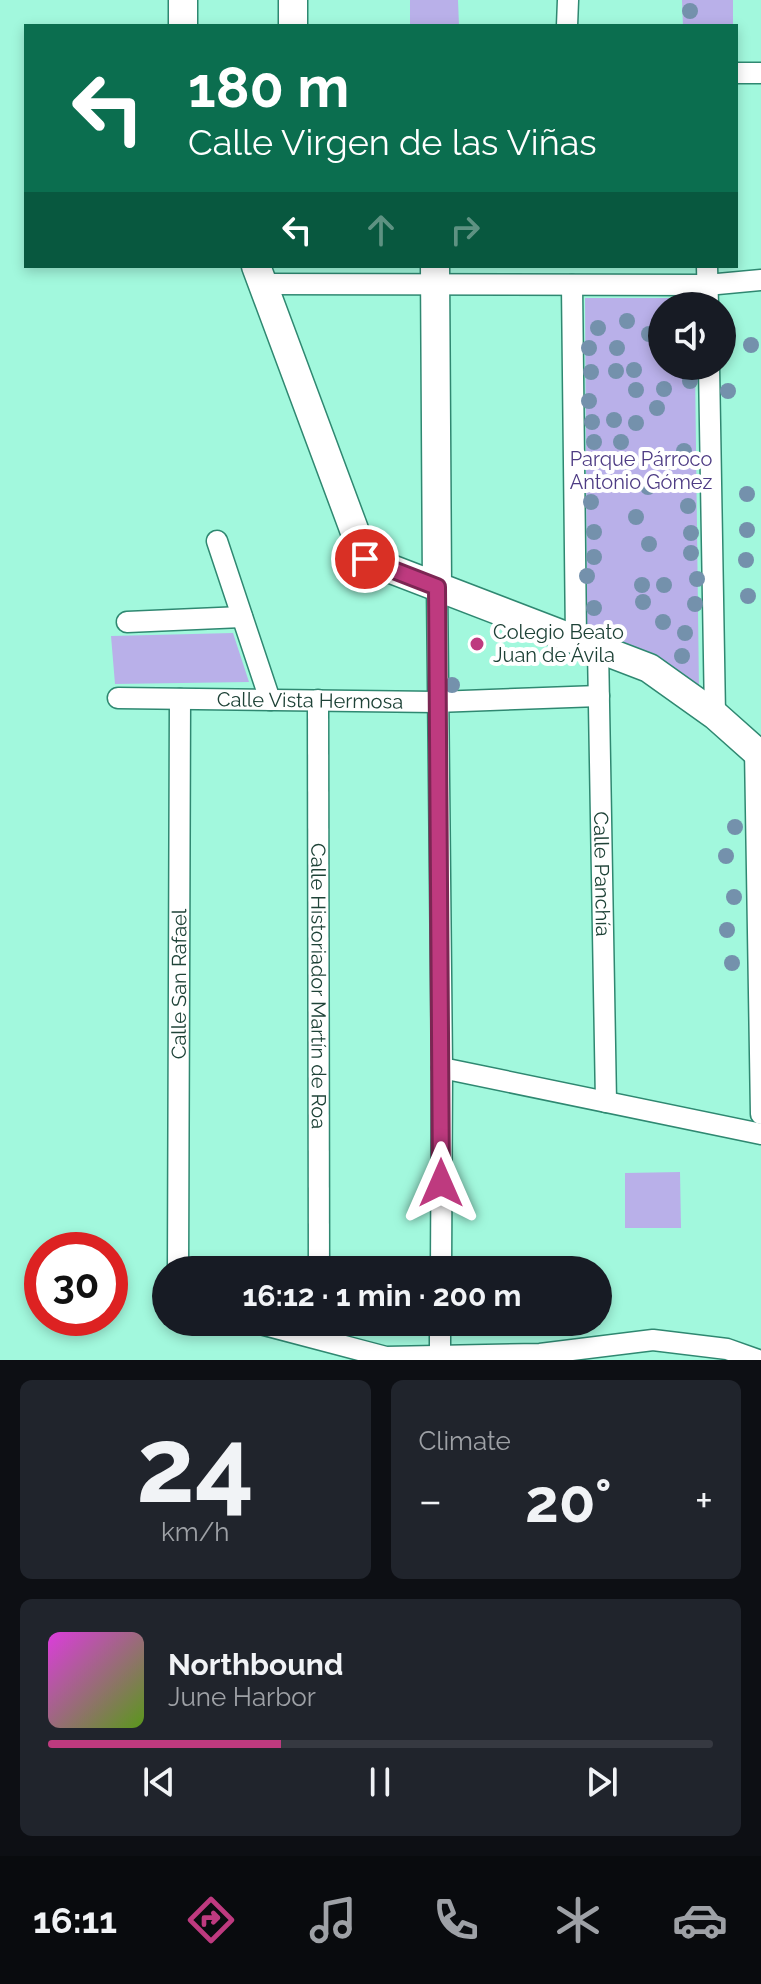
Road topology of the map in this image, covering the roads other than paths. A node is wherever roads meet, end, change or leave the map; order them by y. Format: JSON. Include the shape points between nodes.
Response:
{"nodes":[{"id":1,"x":183,"y":0,"type":"edge"},
{"id":2,"x":293,"y":0,"type":"edge"},
{"id":3,"x":568,"y":0,"type":"edge"},
{"id":4,"x":183,"y":24,"type":"edge"},
{"id":5,"x":293,"y":24,"type":"edge"},
{"id":6,"x":567,"y":24,"type":"edge"},
{"id":7,"x":738,"y":73,"type":"edge"},
{"id":8,"x":761,"y":73,"type":"edge"},
{"id":9,"x":260,"y":275,"type":"edge"},
{"id":10,"x":435,"y":275,"type":"edge"},
{"id":11,"x":761,"y":280,"type":"edge"},
{"id":12,"x":572,"y":285,"type":"junction"},
{"id":13,"x":707,"y":286,"type":"edge"},
{"id":14,"x":709,"y":380,"type":"edge"},
{"id":15,"x":217,"y":541,"type":"dead end"},
{"id":16,"x":437,"y":587,"type":"junction"},
{"id":17,"x":242,"y":617,"type":"junction"},
{"id":18,"x":127,"y":622,"type":"dead end"},
{"id":19,"x":587,"y":644,"type":"junction"},
{"id":20,"x":599,"y":696,"type":"junction"},
{"id":21,"x":118,"y":698,"type":"dead end"},
{"id":22,"x":180,"y":699,"type":"junction"},
{"id":23,"x":270,"y":700,"type":"junction"},
{"id":24,"x":318,"y":700,"type":"junction"},
{"id":25,"x":436,"y":702,"type":"junction"},
{"id":26,"x":715,"y":715,"type":"junction"},
{"id":27,"x":758,"y":753,"type":"edge"},
{"id":28,"x":442,"y":1068,"type":"junction"},
{"id":29,"x":606,"y":1102,"type":"junction"},
{"id":30,"x":761,"y":1114,"type":"edge"},
{"id":31,"x":761,"y":1134,"type":"edge"},
{"id":32,"x":178,"y":1256,"type":"edge"},
{"id":33,"x":319,"y":1256,"type":"edge"},
{"id":34,"x":441,"y":1256,"type":"edge"},
{"id":35,"x":332,"y":1336,"type":"edge"},
{"id":36,"x":440,"y":1336,"type":"edge"},
{"id":37,"x":440,"y":1356,"type":"junction"},
{"id":38,"x":758,"y":1360,"type":"edge"}],
"edges":[{"from":1,"to":4,"type":"street"},
{"from":2,"to":5,"type":"street"},
{"from":3,"to":6,"type":"street"},
{"from":7,"to":8,"type":"street"},
{"from":9,"to":10,"type":"street"},
{"from":9,"to":16,"type":"street","via":[[365,559]]},
{"from":10,"to":12,"type":"street"},
{"from":10,"to":16,"type":"street"},
{"from":11,"to":13,"type":"street"},
{"from":12,"to":13,"type":"street"},
{"from":12,"to":19,"type":"street","name":"Calle Panchía"},
{"from":14,"to":26,"type":"street"},
{"from":15,"to":17,"type":"street"},
{"from":16,"to":19,"type":"street"},
{"from":16,"to":25,"type":"street"},
{"from":17,"to":18,"type":"street"},
{"from":17,"to":23,"type":"street"},
{"from":19,"to":20,"type":"street","name":"Calle Panchía"},
{"from":19,"to":26,"type":"street","via":[[649,668]]},
{"from":20,"to":25,"type":"street","name":"Calle Vista Hermosa"},
{"from":20,"to":29,"type":"street","name":"Calle Panchía"},
{"from":21,"to":22,"type":"street","name":"Calle Vista Hermosa"},
{"from":22,"to":23,"type":"street","name":"Calle Vista Hermosa"},
{"from":22,"to":32,"type":"street","name":"Calle San Rafael"},
{"from":23,"to":24,"type":"street","name":"Calle Vista Hermosa"},
{"from":24,"to":25,"type":"street","name":"Calle Vista Hermosa"},
{"from":24,"to":33,"type":"street","name":"Calle Historiador Martín de Roa"},
{"from":25,"to":28,"type":"street"},
{"from":26,"to":27,"type":"street"},
{"from":27,"to":30,"type":"street"},
{"from":28,"to":29,"type":"street"},
{"from":28,"to":34,"type":"street"},
{"from":29,"to":31,"type":"street"},
{"from":35,"to":37,"type":"street","via":[[386,1357]]},
{"from":36,"to":37,"type":"street"},
{"from":37,"to":38,"type":"street","via":[[540,1354],[653,1340],[727,1349]]}]}
